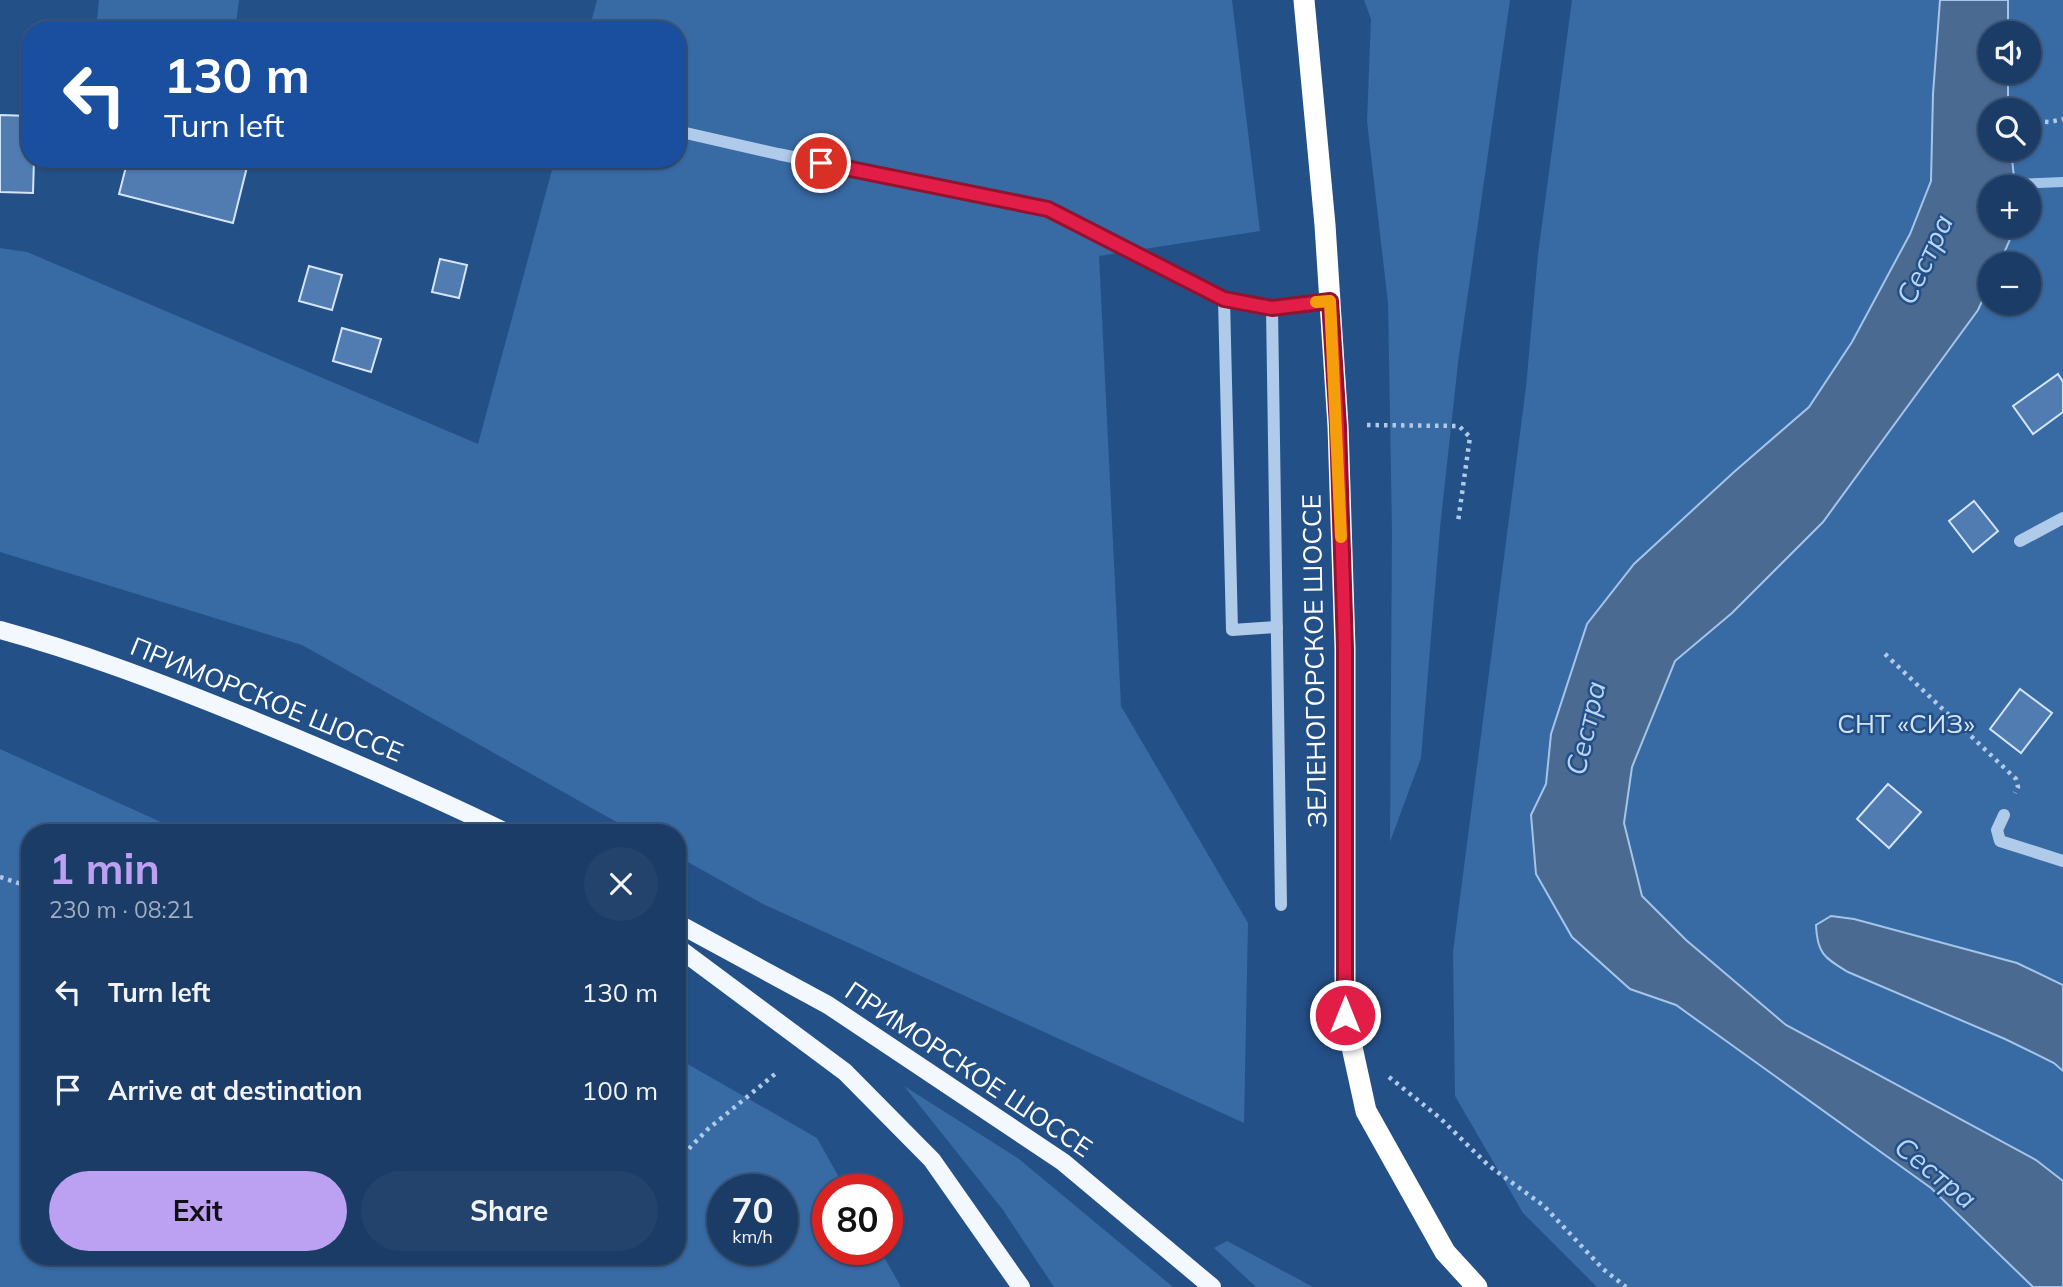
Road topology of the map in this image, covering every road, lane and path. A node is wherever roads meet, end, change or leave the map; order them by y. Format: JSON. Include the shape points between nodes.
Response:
{"nodes":[{"id":1,"x":1304,"y":0,"type":"edge"},
{"id":2,"x":2063,"y":118,"type":"edge"},
{"id":3,"x":2041,"y":122,"type":"edge"},
{"id":4,"x":686,"y":133,"type":"edge"},
{"id":5,"x":1224,"y":299,"type":"junction"},
{"id":6,"x":1330,"y":301,"type":"junction"},
{"id":7,"x":1272,"y":308,"type":"junction"},
{"id":8,"x":1338,"y":426,"type":"junction"},
{"id":9,"x":2063,"y":517,"type":"edge"},
{"id":10,"x":1458,"y":522,"type":"dead end"},
{"id":11,"x":2020,"y":541,"type":"dead end"},
{"id":12,"x":1277,"y":627,"type":"junction"},
{"id":13,"x":0,"y":630,"type":"edge"},
{"id":14,"x":1885,"y":654,"type":"dead end"},
{"id":15,"x":2004,"y":815,"type":"joint"},
{"id":16,"x":489,"y":824,"type":"edge"},
{"id":17,"x":2063,"y":861,"type":"edge"},
{"id":18,"x":0,"y":877,"type":"edge"},
{"id":19,"x":21,"y":884,"type":"edge"},
{"id":20,"x":1281,"y":905,"type":"dead end"},
{"id":21,"x":686,"y":928,"type":"edge"},
{"id":22,"x":686,"y":954,"type":"edge"},
{"id":23,"x":1352,"y":1048,"type":"junction"},
{"id":24,"x":775,"y":1074,"type":"dead end"},
{"id":25,"x":686,"y":1152,"type":"edge"},
{"id":26,"x":1021,"y":1287,"type":"edge"},
{"id":27,"x":1212,"y":1287,"type":"edge"},
{"id":28,"x":1477,"y":1287,"type":"edge"},
{"id":29,"x":1626,"y":1287,"type":"edge"}],
"edges":[{"from":1,"to":6,"type":"highway","name":"ЗЕЛЕНОГОРСКОЕ ШОССЕ"},
{"from":2,"to":3,"type":"path"},
{"from":4,"to":5,"type":"lane","via":[[1048,209]]},
{"from":5,"to":7,"type":"lane"},
{"from":5,"to":12,"type":"lane","via":[[1232,630]]},
{"from":6,"to":7,"type":"lane"},
{"from":6,"to":8,"type":"highway","name":"ЗЕЛЕНОГОРСКОЕ ШОССЕ"},
{"from":7,"to":12,"type":"lane"},
{"from":8,"to":10,"type":"path","via":[[1459,426],[1471,437]]},
{"from":8,"to":23,"type":"highway","name":"ЗЕЛЕНОГОРСКОЕ ШОССЕ","via":[[1345,648],[1345,1015]]},
{"from":9,"to":11,"type":"lane"},
{"from":12,"to":20,"type":"lane"},
{"from":13,"to":16,"type":"main road","name":"ПРИМОРСКОЕ ШОССЕ","via":[[128,670],[421,791]]},
{"from":14,"to":15,"type":"path","via":[[2016,779],[2018,787]]},
{"from":15,"to":17,"type":"lane","via":[[1997,830],[2000,841]]},
{"from":18,"to":19,"type":"path"},
{"from":21,"to":27,"type":"main road","name":"ПРИМОРСКОЕ ШОССЕ","via":[[828,1005],[1063,1162]]},
{"from":22,"to":26,"type":"main road","via":[[845,1072],[932,1160]]},
{"from":23,"to":28,"type":"highway","name":"ЗЕЛЕНОГОРСКОЕ ШОССЕ","via":[[1366,1111],[1445,1252]]},
{"from":23,"to":29,"type":"path","via":[[1440,1118],[1488,1165],[1544,1206],[1602,1269]]},
{"from":24,"to":25,"type":"path"}]}
